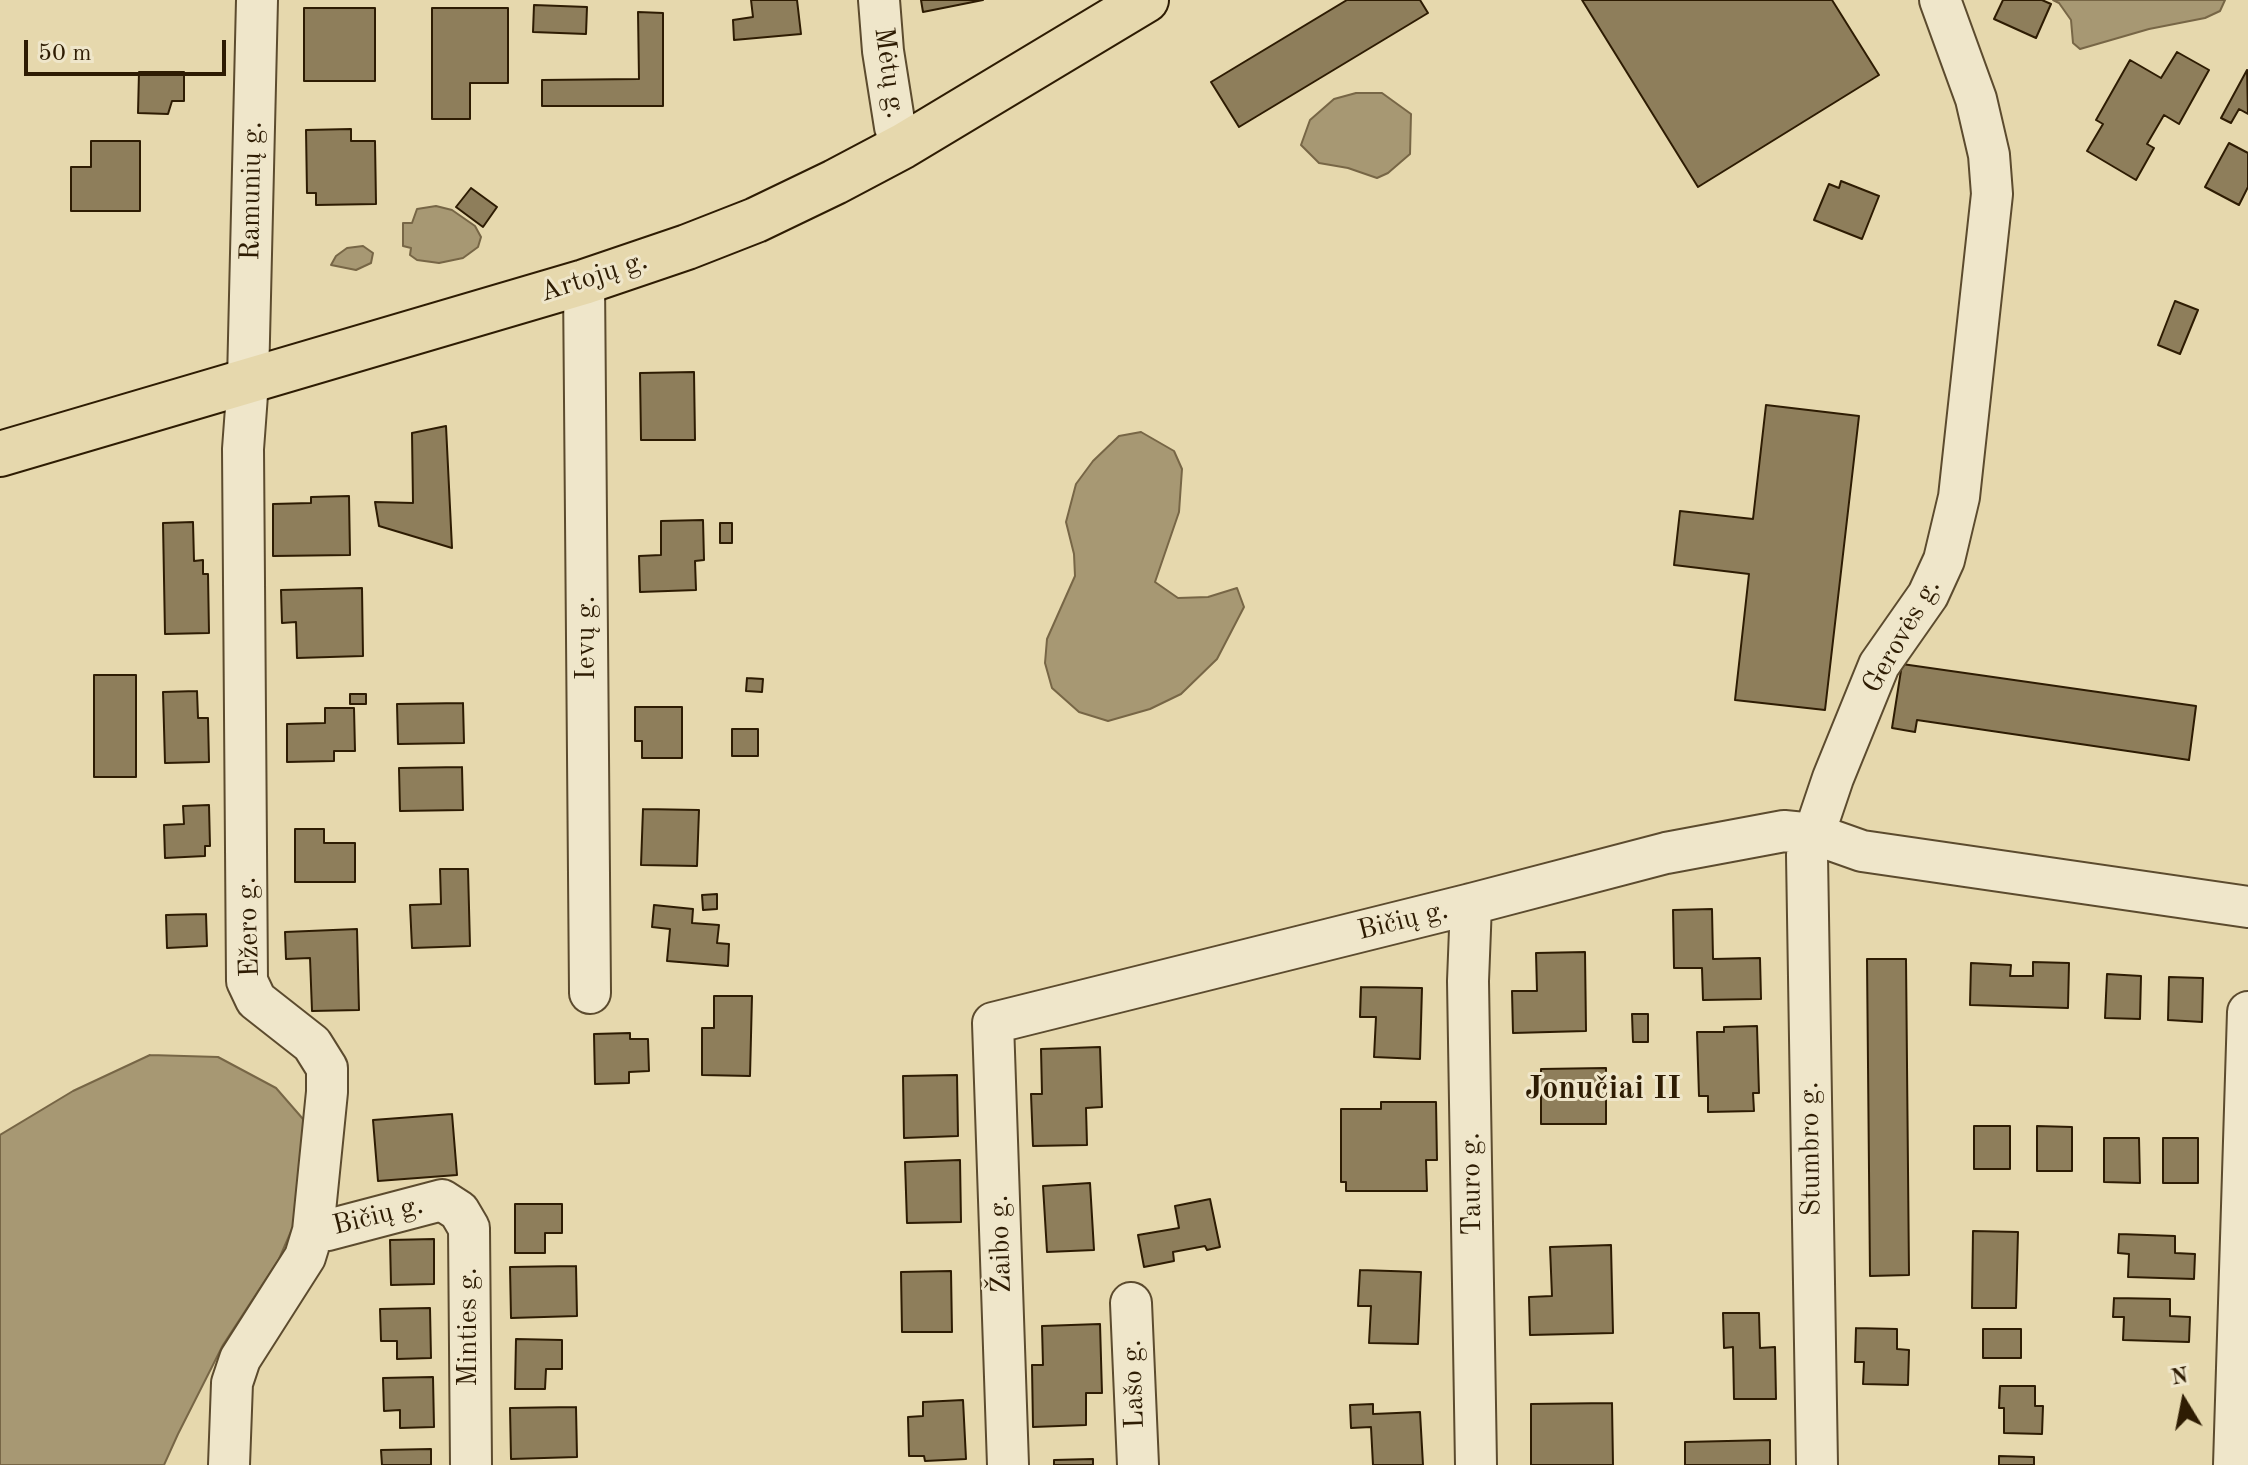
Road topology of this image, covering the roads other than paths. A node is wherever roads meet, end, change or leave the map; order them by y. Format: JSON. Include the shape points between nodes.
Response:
{"nodes":[{"id":1,"x":257,"y":0,"type":"edge"},
{"id":2,"x":879,"y":0,"type":"edge"},
{"id":3,"x":1146,"y":0,"type":"edge"},
{"id":4,"x":1940,"y":0,"type":"edge"},
{"id":5,"x":903,"y":146,"type":"junction"},
{"id":6,"x":584,"y":282,"type":"junction"},
{"id":7,"x":248,"y":381,"type":"junction"},
{"id":8,"x":0,"y":454,"type":"edge"},
{"id":9,"x":1814,"y":834,"type":"junction"},
{"id":10,"x":1471,"y":904,"type":"junction"},
{"id":11,"x":2248,"y":907,"type":"edge"},
{"id":12,"x":590,"y":993,"type":"dead end"},
{"id":13,"x":2248,"y":1012,"type":"edge"},
{"id":14,"x":993,"y":1023,"type":"joint"},
{"id":15,"x":442,"y":1200,"type":"joint"},
{"id":16,"x":313,"y":1231,"type":"junction"},
{"id":17,"x":1131,"y":1303,"type":"dead end"},
{"id":18,"x":229,"y":1465,"type":"edge"},
{"id":19,"x":471,"y":1465,"type":"edge"},
{"id":20,"x":1008,"y":1465,"type":"edge"},
{"id":21,"x":1138,"y":1465,"type":"edge"},
{"id":22,"x":1476,"y":1465,"type":"edge"},
{"id":23,"x":1817,"y":1465,"type":"edge"},
{"id":24,"x":2234,"y":1465,"type":"edge"}],
"edges":[{"from":1,"to":7,"type":"street","name":"Ramunių g."},
{"from":2,"to":5,"type":"street","name":"Mėtų g.","via":[[895,127]]},
{"from":3,"to":5,"type":"main road","name":"Artojų g."},
{"from":4,"to":9,"type":"street","name":"Gerovės g.","via":[[1976,99],[1992,194],[1959,497],[1944,560],[1928,595],[1879,665]]},
{"from":5,"to":6,"type":"main road","name":"Artojų g.","via":[[756,220]]},
{"from":6,"to":7,"type":"main road","name":"Artojų g."},
{"from":6,"to":12,"type":"street","name":"Ievų g."},
{"from":7,"to":8,"type":"main road","name":"Artojų g."},
{"from":7,"to":16,"type":"street","name":"Ežero g.","via":[[243,449],[247,981],[256,1000],[312,1044],[327,1068]]},
{"from":9,"to":10,"type":"street","name":"Bičių g.","via":[[1784,831],[1666,853]]},
{"from":9,"to":11,"type":"street","via":[[1862,851]]},
{"from":9,"to":23,"type":"street","name":"Stumbro g.","via":[[1807,880]]},
{"from":10,"to":14,"type":"street","name":"Bičių g."},
{"from":10,"to":22,"type":"street","name":"Tauro g."},
{"from":13,"to":24,"type":"street"},
{"from":14,"to":20,"type":"street","name":"Žaibo g."},
{"from":15,"to":16,"type":"street","name":"Bičių g."},
{"from":15,"to":19,"type":"street","name":"Minties g.","via":[[459,1211],[469,1228]]},
{"from":16,"to":18,"type":"street","name":"Ežero g.","via":[[305,1257],[240,1359],[232,1383]]},
{"from":17,"to":21,"type":"street","name":"Lašo g."}]}
